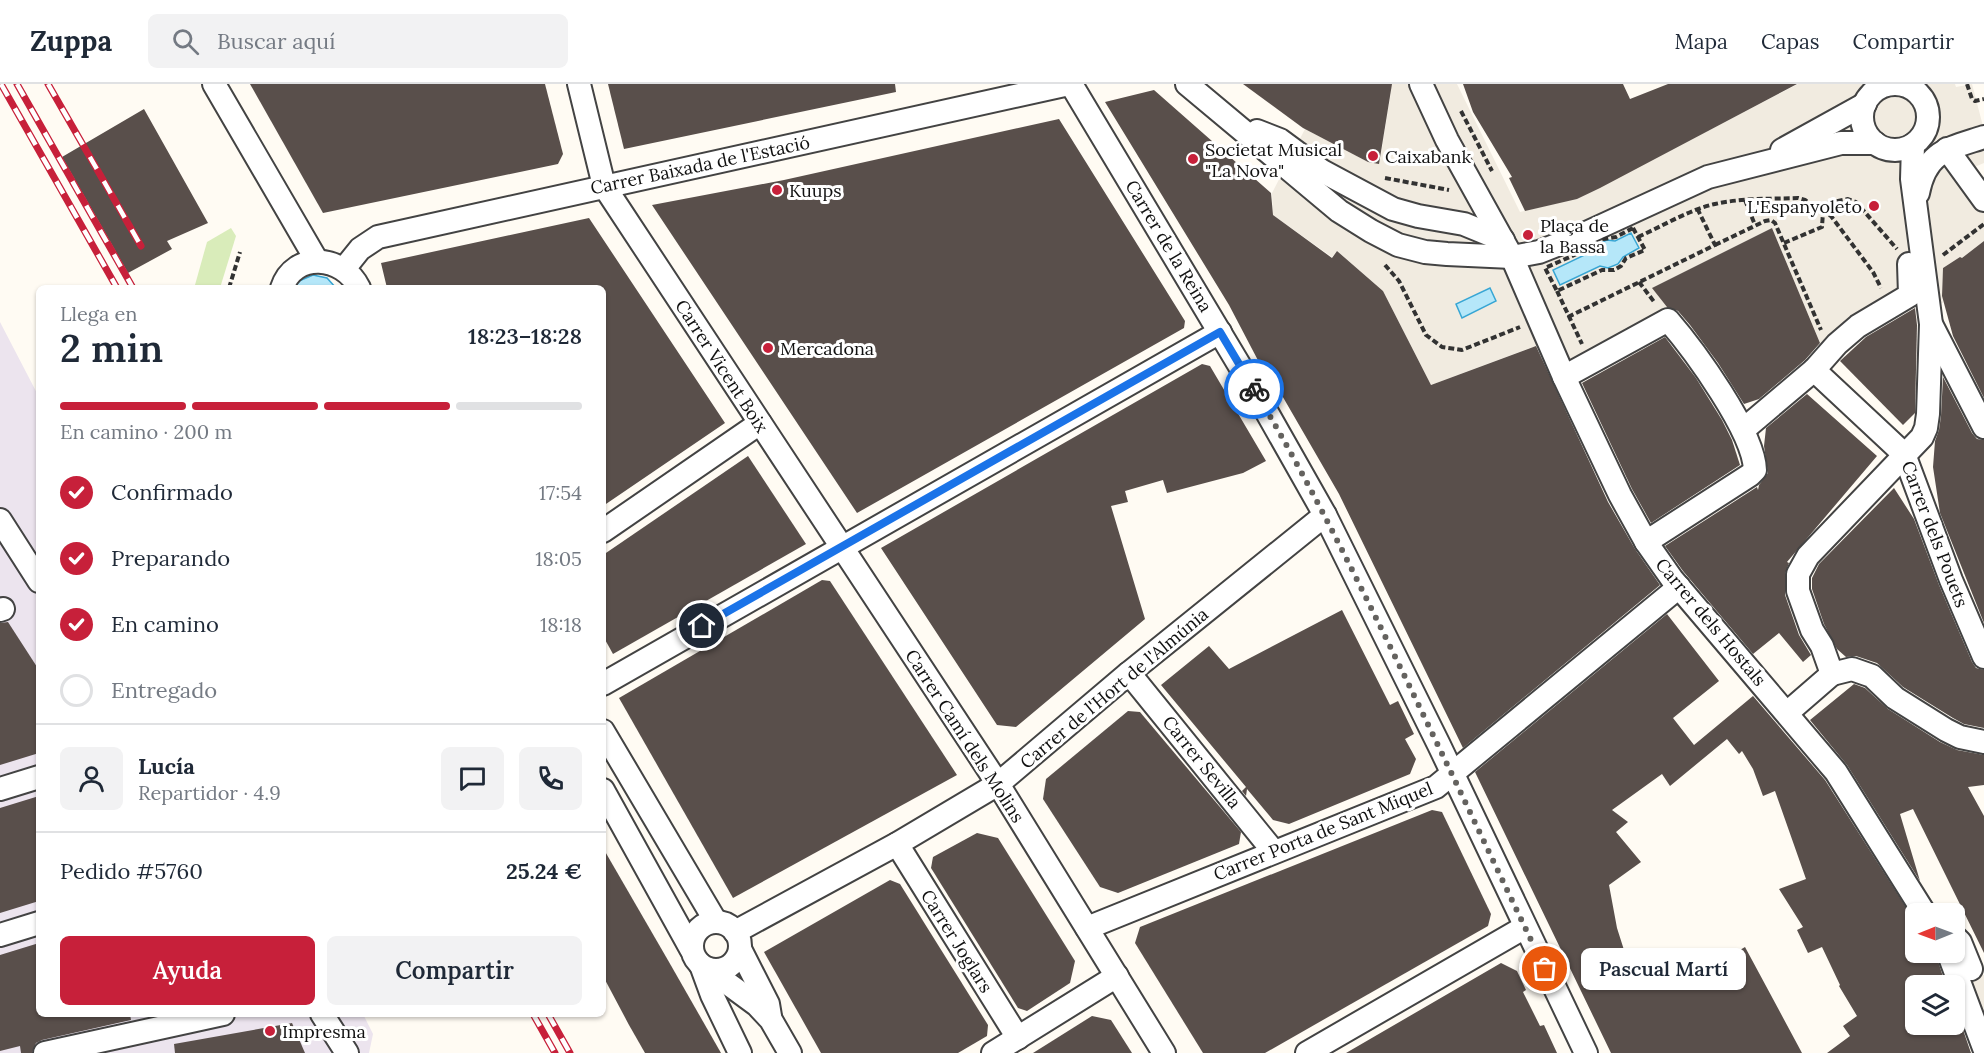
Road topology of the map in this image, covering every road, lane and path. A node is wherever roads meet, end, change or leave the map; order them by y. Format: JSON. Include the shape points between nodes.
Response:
{"nodes":[{"id":1,"x":214,"y":84,"type":"edge"},
{"id":2,"x":579,"y":84,"type":"edge"},
{"id":3,"x":1070,"y":84,"type":"edge"},
{"id":4,"x":1187,"y":84,"type":"edge"},
{"id":5,"x":1421,"y":84,"type":"edge"},
{"id":6,"x":1967,"y":84,"type":"edge"},
{"id":7,"x":1903,"y":85,"type":"edge"},
{"id":8,"x":1016,"y":90,"type":"edge"},
{"id":9,"x":1984,"y":99,"type":"edge"},
{"id":10,"x":1456,"y":104,"type":"dead end"},
{"id":11,"x":1864,"y":104,"type":"junction"},
{"id":12,"x":1926,"y":108,"type":"junction"},
{"id":13,"x":1232,"y":120,"type":"junction"},
{"id":14,"x":1875,"y":143,"type":"junction"},
{"id":15,"x":1965,"y":143,"type":"edge"},
{"id":16,"x":1914,"y":144,"type":"junction"},
{"id":17,"x":1750,"y":167,"type":"junction"},
{"id":18,"x":1493,"y":172,"type":"dead end"},
{"id":19,"x":1382,"y":177,"type":"dead end"},
{"id":20,"x":604,"y":186,"type":"junction"},
{"id":21,"x":1475,"y":190,"type":"junction"},
{"id":22,"x":1744,"y":200,"type":"junction"},
{"id":23,"x":1984,"y":200,"type":"edge"},
{"id":24,"x":1915,"y":209,"type":"junction"},
{"id":25,"x":1698,"y":210,"type":"junction"},
{"id":26,"x":1823,"y":212,"type":"junction"},
{"id":27,"x":1984,"y":224,"type":"edge"},
{"id":28,"x":1755,"y":225,"type":"junction"},
{"id":29,"x":1638,"y":237,"type":"junction"},
{"id":30,"x":1784,"y":243,"type":"junction"},
{"id":31,"x":1715,"y":245,"type":"junction"},
{"id":32,"x":1508,"y":248,"type":"junction"},
{"id":33,"x":240,"y":252,"type":"dead end"},
{"id":34,"x":1377,"y":257,"type":"dead end"},
{"id":35,"x":1939,"y":258,"type":"dead end"},
{"id":36,"x":317,"y":261,"type":"junction"},
{"id":37,"x":1909,"y":263,"type":"joint"},
{"id":38,"x":344,"y":269,"type":"junction"},
{"id":39,"x":230,"y":285,"type":"edge"},
{"id":40,"x":284,"y":285,"type":"edge"},
{"id":41,"x":357,"y":285,"type":"edge"},
{"id":42,"x":1557,"y":291,"type":"junction"},
{"id":43,"x":1890,"y":306,"type":"junction"},
{"id":44,"x":1517,"y":317,"type":"dead end"},
{"id":45,"x":1568,"y":317,"type":"junction"},
{"id":46,"x":1931,"y":324,"type":"junction"},
{"id":47,"x":1220,"y":332,"type":"junction"},
{"id":48,"x":1830,"y":352,"type":"junction"},
{"id":49,"x":1591,"y":362,"type":"junction"},
{"id":50,"x":1814,"y":370,"type":"junction"},
{"id":51,"x":1564,"y":377,"type":"junction"},
{"id":52,"x":760,"y":423,"type":"junction"},
{"id":53,"x":1984,"y":427,"type":"edge"},
{"id":54,"x":1743,"y":430,"type":"junction"},
{"id":55,"x":1904,"y":454,"type":"junction"},
{"id":56,"x":1325,"y":515,"type":"junction"},
{"id":57,"x":0,"y":520,"type":"edge"},
{"id":58,"x":606,"y":529,"type":"edge"},
{"id":59,"x":1646,"y":542,"type":"junction"},
{"id":60,"x":840,"y":547,"type":"junction"},
{"id":61,"x":36,"y":576,"type":"edge"},
{"id":62,"x":1678,"y":587,"type":"junction"},
{"id":63,"x":1984,"y":657,"type":"edge"},
{"id":64,"x":1129,"y":673,"type":"junction"},
{"id":65,"x":1832,"y":674,"type":"junction"},
{"id":66,"x":606,"y":682,"type":"edge"},
{"id":67,"x":1787,"y":712,"type":"junction"},
{"id":68,"x":606,"y":736,"type":"edge"},
{"id":69,"x":1984,"y":742,"type":"edge"},
{"id":70,"x":1452,"y":772,"type":"junction"},
{"id":71,"x":36,"y":778,"type":"edge"},
{"id":72,"x":998,"y":784,"type":"junction"},
{"id":73,"x":0,"y":789,"type":"edge"},
{"id":74,"x":606,"y":795,"type":"edge"},
{"id":75,"x":897,"y":844,"type":"junction"},
{"id":76,"x":1274,"y":852,"type":"junction"},
{"id":77,"x":1918,"y":903,"type":"edge"},
{"id":78,"x":36,"y":924,"type":"edge"},
{"id":79,"x":1525,"y":927,"type":"junction"},
{"id":80,"x":1087,"y":928,"type":"junction"},
{"id":81,"x":0,"y":934,"type":"edge"},
{"id":82,"x":730,"y":935,"type":"junction"},
{"id":83,"x":1965,"y":952,"type":"edge"},
{"id":84,"x":700,"y":961,"type":"junction"},
{"id":85,"x":1952,"y":963,"type":"edge"},
{"id":86,"x":1117,"y":976,"type":"junction"},
{"id":87,"x":1984,"y":1005,"type":"edge"},
{"id":88,"x":209,"y":1017,"type":"edge"},
{"id":89,"x":324,"y":1017,"type":"edge"},
{"id":90,"x":771,"y":1020,"type":"junction"},
{"id":91,"x":1018,"y":1038,"type":"junction"},
{"id":92,"x":1984,"y":1048,"type":"edge"},
{"id":93,"x":45,"y":1053,"type":"edge"},
{"id":94,"x":347,"y":1053,"type":"edge"},
{"id":95,"x":740,"y":1053,"type":"edge"},
{"id":96,"x":790,"y":1053,"type":"edge"},
{"id":97,"x":993,"y":1053,"type":"edge"},
{"id":98,"x":1164,"y":1053,"type":"edge"},
{"id":99,"x":1306,"y":1053,"type":"edge"},
{"id":100,"x":1586,"y":1053,"type":"edge"}],
"edges":[{"from":1,"to":36,"type":"street"},
{"from":2,"to":20,"type":"street","name":"Carrer Vicent Boix"},
{"from":3,"to":8,"type":"street","name":"Carrer Baixada de l'Estació"},
{"from":3,"to":47,"type":"street","name":"Carrer de la Reina"},
{"from":4,"to":13,"type":"street"},
{"from":5,"to":21,"type":"street"},
{"from":6,"to":9,"type":"path","via":[[1972,99]]},
{"from":7,"to":11,"type":"street","via":[[1876,90]]},
{"from":7,"to":12,"type":"street","via":[[1921,97]]},
{"from":8,"to":20,"type":"street","name":"Carrer Baixada de l'Estació"},
{"from":10,"to":18,"type":"path"},
{"from":11,"to":14,"type":"street","via":[[1862,123]]},
{"from":11,"to":17,"type":"street"},
{"from":12,"to":15,"type":"street","via":[[1939,133]]},
{"from":12,"to":16,"type":"street","via":[[1925,129]]},
{"from":13,"to":32,"type":"street","via":[[1280,140],[1322,171],[1393,208],[1464,224]]},
{"from":13,"to":32,"type":"street","via":[[1339,211],[1398,244],[1425,252]]},
{"from":14,"to":16,"type":"street","via":[[1892,150]]},
{"from":14,"to":17,"type":"street","via":[[1841,143]]},
{"from":15,"to":16,"type":"street"},
{"from":15,"to":23,"type":"street"},
{"from":15,"to":24,"type":"street","via":[[1936,156],[1925,169]]},
{"from":16,"to":24,"type":"street"},
{"from":17,"to":32,"type":"street","via":[[1708,177],[1558,246]]},
{"from":19,"to":21,"type":"path","via":[[1447,190]]},
{"from":20,"to":38,"type":"street","name":"Carrer Baixada de l'Estació","via":[[378,237],[360,249]]},
{"from":20,"to":52,"type":"street","name":"Carrer Vicent Boix"},
{"from":21,"to":32,"type":"street"},
{"from":22,"to":25,"type":"path"},
{"from":22,"to":26,"type":"path","via":[[1798,198]]},
{"from":22,"to":28,"type":"path"},
{"from":24,"to":46,"type":"street"},
{"from":25,"to":29,"type":"path"},
{"from":25,"to":31,"type":"path"},
{"from":26,"to":30,"type":"path","via":[[1822,227]]},
{"from":26,"to":37,"type":"path","via":[[1827,203],[1852,200]]},
{"from":26,"to":43,"type":"path","via":[[1831,216],[1873,272]]},
{"from":27,"to":35,"type":"path"},
{"from":28,"to":30,"type":"path","via":[[1771,220]]},
{"from":28,"to":31,"type":"path"},
{"from":29,"to":42,"type":"path","via":[[1645,250],[1626,258],[1621,266],[1602,270]]},
{"from":29,"to":42,"type":"path","via":[[1633,228],[1616,237],[1603,237],[1590,248],[1545,268]]},
{"from":30,"to":48,"type":"path"},
{"from":31,"to":45,"type":"path"},
{"from":32,"to":51,"type":"street","name":"Carrer dels Hostals"},
{"from":33,"to":39,"type":"path"},
{"from":34,"to":44,"type":"path","via":[[1399,281],[1426,335],[1442,347],[1462,350],[1521,326]]},
{"from":36,"to":38,"type":"street"},
{"from":36,"to":40,"type":"street","via":[[292,272]]},
{"from":37,"to":43,"type":"street","via":[[1910,295]]},
{"from":38,"to":41,"type":"street"},
{"from":42,"to":45,"type":"path"},
{"from":43,"to":48,"type":"street","via":[[1858,326]]},
{"from":45,"to":49,"type":"path"},
{"from":46,"to":53,"type":"street"},
{"from":46,"to":55,"type":"street","name":"Carrer dels Pouets","via":[[1926,428]]},
{"from":47,"to":56,"type":"street","name":"Carrer de la Reina"},
{"from":47,"to":60,"type":"street"},
{"from":48,"to":50,"type":"street"},
{"from":49,"to":51,"type":"street"},
{"from":49,"to":54,"type":"street","via":[[1668,320],[1711,377]]},
{"from":50,"to":54,"type":"street"},
{"from":50,"to":55,"type":"street"},
{"from":51,"to":59,"type":"street","name":"Carrer dels Hostals"},
{"from":52,"to":58,"type":"street"},
{"from":52,"to":60,"type":"street","name":"Carrer Vicent Boix"},
{"from":54,"to":59,"type":"street","via":[[1754,457],[1755,470],[1750,476]]},
{"from":55,"to":63,"type":"street","name":"Carrer dels Pouets"},
{"from":55,"to":65,"type":"street","via":[[1800,568],[1798,591]]},
{"from":56,"to":64,"type":"street","name":"Carrer de l'Hort de l'Almúnia"},
{"from":56,"to":70,"type":"street","name":"Carrer de la Reina"},
{"from":57,"to":61,"type":"street"},
{"from":59,"to":62,"type":"street","name":"Carrer dels Hostals"},
{"from":60,"to":66,"type":"street"},
{"from":60,"to":72,"type":"street","name":"Carrer Camí dels Molins"},
{"from":62,"to":67,"type":"street","name":"Carrer dels Hostals"},
{"from":62,"to":70,"type":"street","name":"Carrer Porta de Sant Miquel"},
{"from":64,"to":72,"type":"street","name":"Carrer de l'Hort de l'Almúnia"},
{"from":64,"to":76,"type":"street","name":"Carrer Sevilla"},
{"from":65,"to":67,"type":"street"},
{"from":65,"to":69,"type":"street","via":[[1852,669],[1872,676],[1895,698],[1946,730]]},
{"from":67,"to":77,"type":"street","name":"Carrer dels Hostals","via":[[1836,772]]},
{"from":68,"to":82,"type":"street"},
{"from":70,"to":76,"type":"street","name":"Carrer Porta de Sant Miquel","via":[[1436,787]]},
{"from":70,"to":79,"type":"street","name":"Carrer de la Reina"},
{"from":71,"to":73,"type":"street"},
{"from":72,"to":75,"type":"street","name":"Carrer de l'Hort de l'Almúnia"},
{"from":72,"to":80,"type":"street","name":"Carrer Camí dels Molins"},
{"from":74,"to":84,"type":"street"},
{"from":75,"to":82,"type":"street","name":"Carrer de l'Hort de l'Almúnia"},
{"from":75,"to":91,"type":"street","name":"Carrer Joglars"},
{"from":76,"to":80,"type":"street","name":"Carrer Porta de Sant Miquel"},
{"from":78,"to":81,"type":"street"},
{"from":79,"to":99,"type":"street"},
{"from":79,"to":100,"type":"street","name":"Carrer de la Reina"},
{"from":80,"to":86,"type":"street","name":"Carrer Camí dels Molins"},
{"from":82,"to":84,"type":"street","via":[[734,962],[714,970]]},
{"from":82,"to":84,"type":"street","via":[[708,923],[701,927],[692,940]]},
{"from":82,"to":90,"type":"street","via":[[768,1004]]},
{"from":83,"to":87,"type":"street"},
{"from":84,"to":90,"type":"street"},
{"from":84,"to":95,"type":"street","via":[[716,1006]]},
{"from":85,"to":92,"type":"street"},
{"from":86,"to":91,"type":"street"},
{"from":86,"to":98,"type":"street","name":"Carrer Camí dels Molins"},
{"from":88,"to":93,"type":"street"},
{"from":89,"to":94,"type":"street"},
{"from":90,"to":96,"type":"street"},
{"from":91,"to":97,"type":"street"}]}
